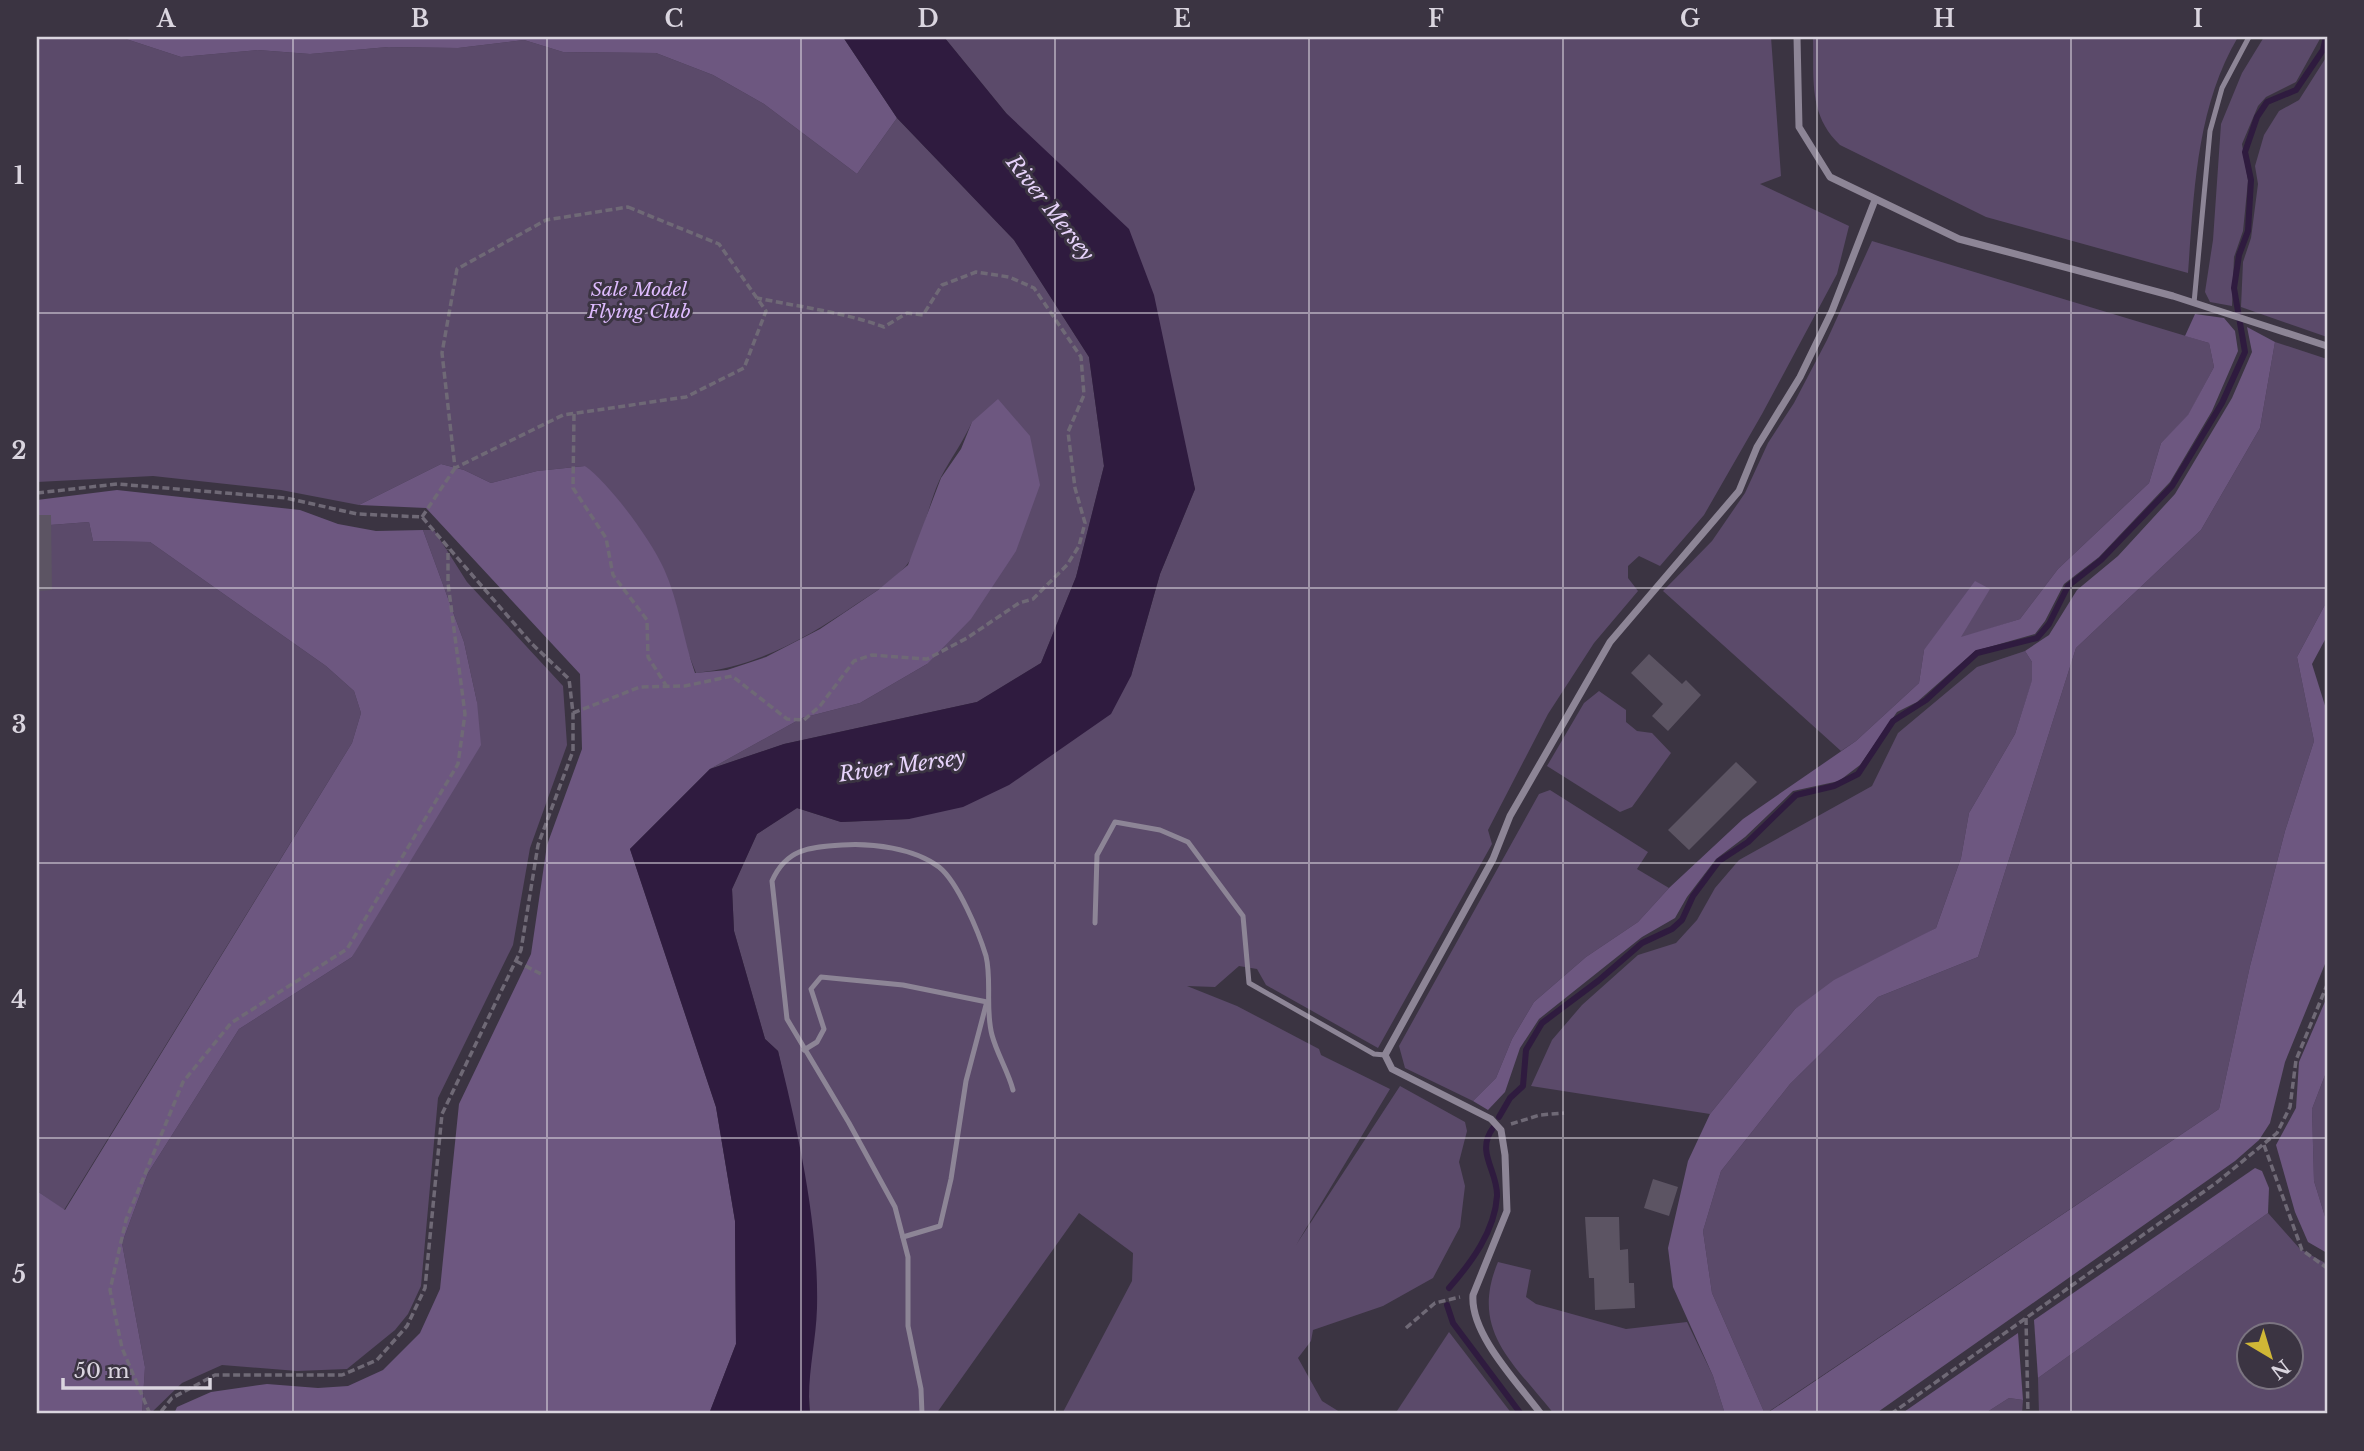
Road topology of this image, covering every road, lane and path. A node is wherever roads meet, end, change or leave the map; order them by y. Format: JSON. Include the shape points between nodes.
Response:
{"nodes":[{"id":1,"x":1797,"y":37,"type":"edge"},
{"id":2,"x":2249,"y":37,"type":"edge"},
{"id":3,"x":1875,"y":200,"type":"junction"},
{"id":4,"x":757,"y":298,"type":"junction"},
{"id":5,"x":2194,"y":303,"type":"junction"},
{"id":6,"x":2327,"y":346,"type":"edge"},
{"id":7,"x":573,"y":414,"type":"junction"},
{"id":8,"x":454,"y":468,"type":"junction"},
{"id":9,"x":37,"y":493,"type":"edge"},
{"id":10,"x":422,"y":517,"type":"junction"},
{"id":11,"x":448,"y":547,"type":"junction"},
{"id":12,"x":667,"y":687,"type":"junction"},
{"id":13,"x":573,"y":713,"type":"junction"},
{"id":14,"x":1095,"y":923,"type":"dead end"},
{"id":15,"x":516,"y":961,"type":"junction"},
{"id":16,"x":541,"y":974,"type":"dead end"},
{"id":17,"x":2327,"y":985,"type":"edge"},
{"id":18,"x":987,"y":1002,"type":"junction"},
{"id":19,"x":804,"y":1050,"type":"junction"},
{"id":20,"x":1385,"y":1055,"type":"junction"},
{"id":21,"x":1013,"y":1090,"type":"dead end"},
{"id":22,"x":1564,"y":1114,"type":"dead end"},
{"id":23,"x":1501,"y":1130,"type":"junction"},
{"id":24,"x":2264,"y":1145,"type":"junction"},
{"id":25,"x":903,"y":1237,"type":"junction"},
{"id":26,"x":2327,"y":1268,"type":"edge"},
{"id":27,"x":1473,"y":1299,"type":"junction"},
{"id":28,"x":2026,"y":1318,"type":"junction"},
{"id":29,"x":1406,"y":1328,"type":"dead end"},
{"id":30,"x":150,"y":1414,"type":"edge"},
{"id":31,"x":159,"y":1414,"type":"edge"},
{"id":32,"x":922,"y":1414,"type":"edge"},
{"id":33,"x":1541,"y":1414,"type":"edge"},
{"id":34,"x":1891,"y":1414,"type":"edge"},
{"id":35,"x":2028,"y":1414,"type":"edge"}],
"edges":[{"from":1,"to":3,"type":"street","via":[[1799,127],[1830,177]]},
{"from":2,"to":5,"type":"lane","via":[[2222,88],[2210,131]]},
{"from":3,"to":5,"type":"street","via":[[1959,239]]},
{"from":3,"to":20,"type":"street","via":[[1832,311],[1800,377],[1757,447],[1739,491],[1610,642],[1510,816],[1493,859]]},
{"from":4,"to":7,"type":"path","via":[[766,311],[744,368],[686,397]]},
{"from":4,"to":8,"type":"path","via":[[719,244],[628,207],[546,220],[457,268],[442,353]]},
{"from":4,"to":12,"type":"path","via":[[845,313],[884,327],[907,313],[923,315],[942,285],[976,272],[1009,277],[1034,288],[1081,357],[1083,395],[1068,432],[1085,523],[1079,546],[1067,565],[1033,599],[927,659],[872,655],[854,661],[804,720],[787,719],[732,676]]},
{"from":5,"to":6,"type":"street"},
{"from":7,"to":8,"type":"path"},
{"from":7,"to":12,"type":"path","via":[[573,488],[606,538],[613,575],[647,621],[648,657]]},
{"from":8,"to":10,"type":"path"},
{"from":9,"to":10,"type":"path","via":[[117,484],[286,498],[357,514]]},
{"from":10,"to":11,"type":"path"},
{"from":11,"to":13,"type":"path","via":[[531,643],[569,679]]},
{"from":11,"to":30,"type":"path","via":[[448,583],[465,713],[458,764],[347,949],[231,1023],[183,1082],[126,1220],[110,1290],[122,1348]]},
{"from":12,"to":13,"type":"path","via":[[640,687]]},
{"from":13,"to":15,"type":"path","via":[[572,751],[538,845]]},
{"from":14,"to":20,"type":"lane","via":[[1097,855],[1115,822],[1160,830],[1188,842],[1244,916],[1249,983],[1374,1054]]},
{"from":15,"to":16,"type":"path"},
{"from":15,"to":31,"type":"path","via":[[442,1114],[425,1288],[407,1326],[377,1360],[342,1375],[215,1375],[172,1398]]},
{"from":17,"to":24,"type":"path","via":[[2296,1060],[2290,1108],[2277,1133]]},
{"from":18,"to":19,"type":"lane","via":[[903,985],[821,976],[811,989],[824,1029],[817,1042]]},
{"from":18,"to":19,"type":"lane","via":[[986,957],[959,894],[939,867],[906,852],[872,846],[800,851],[780,863],[772,881],[786,1019]]},
{"from":18,"to":21,"type":"lane","via":[[992,1035]]},
{"from":18,"to":25,"type":"lane","via":[[966,1081],[940,1226]]},
{"from":19,"to":25,"type":"lane","via":[[895,1207]]},
{"from":20,"to":23,"type":"street","via":[[1392,1069],[1491,1119]]},
{"from":22,"to":23,"type":"path","via":[[1540,1115]]},
{"from":23,"to":27,"type":"street","via":[[1507,1212]]},
{"from":24,"to":26,"type":"path","via":[[2302,1250]]},
{"from":24,"to":28,"type":"path"},
{"from":25,"to":32,"type":"lane","via":[[908,1257],[908,1326]]},
{"from":27,"to":29,"type":"path","via":[[1451,1297],[1435,1303]]},
{"from":27,"to":33,"type":"street","via":[[1474,1318]]},
{"from":28,"to":34,"type":"path"},
{"from":28,"to":35,"type":"path"}]}
